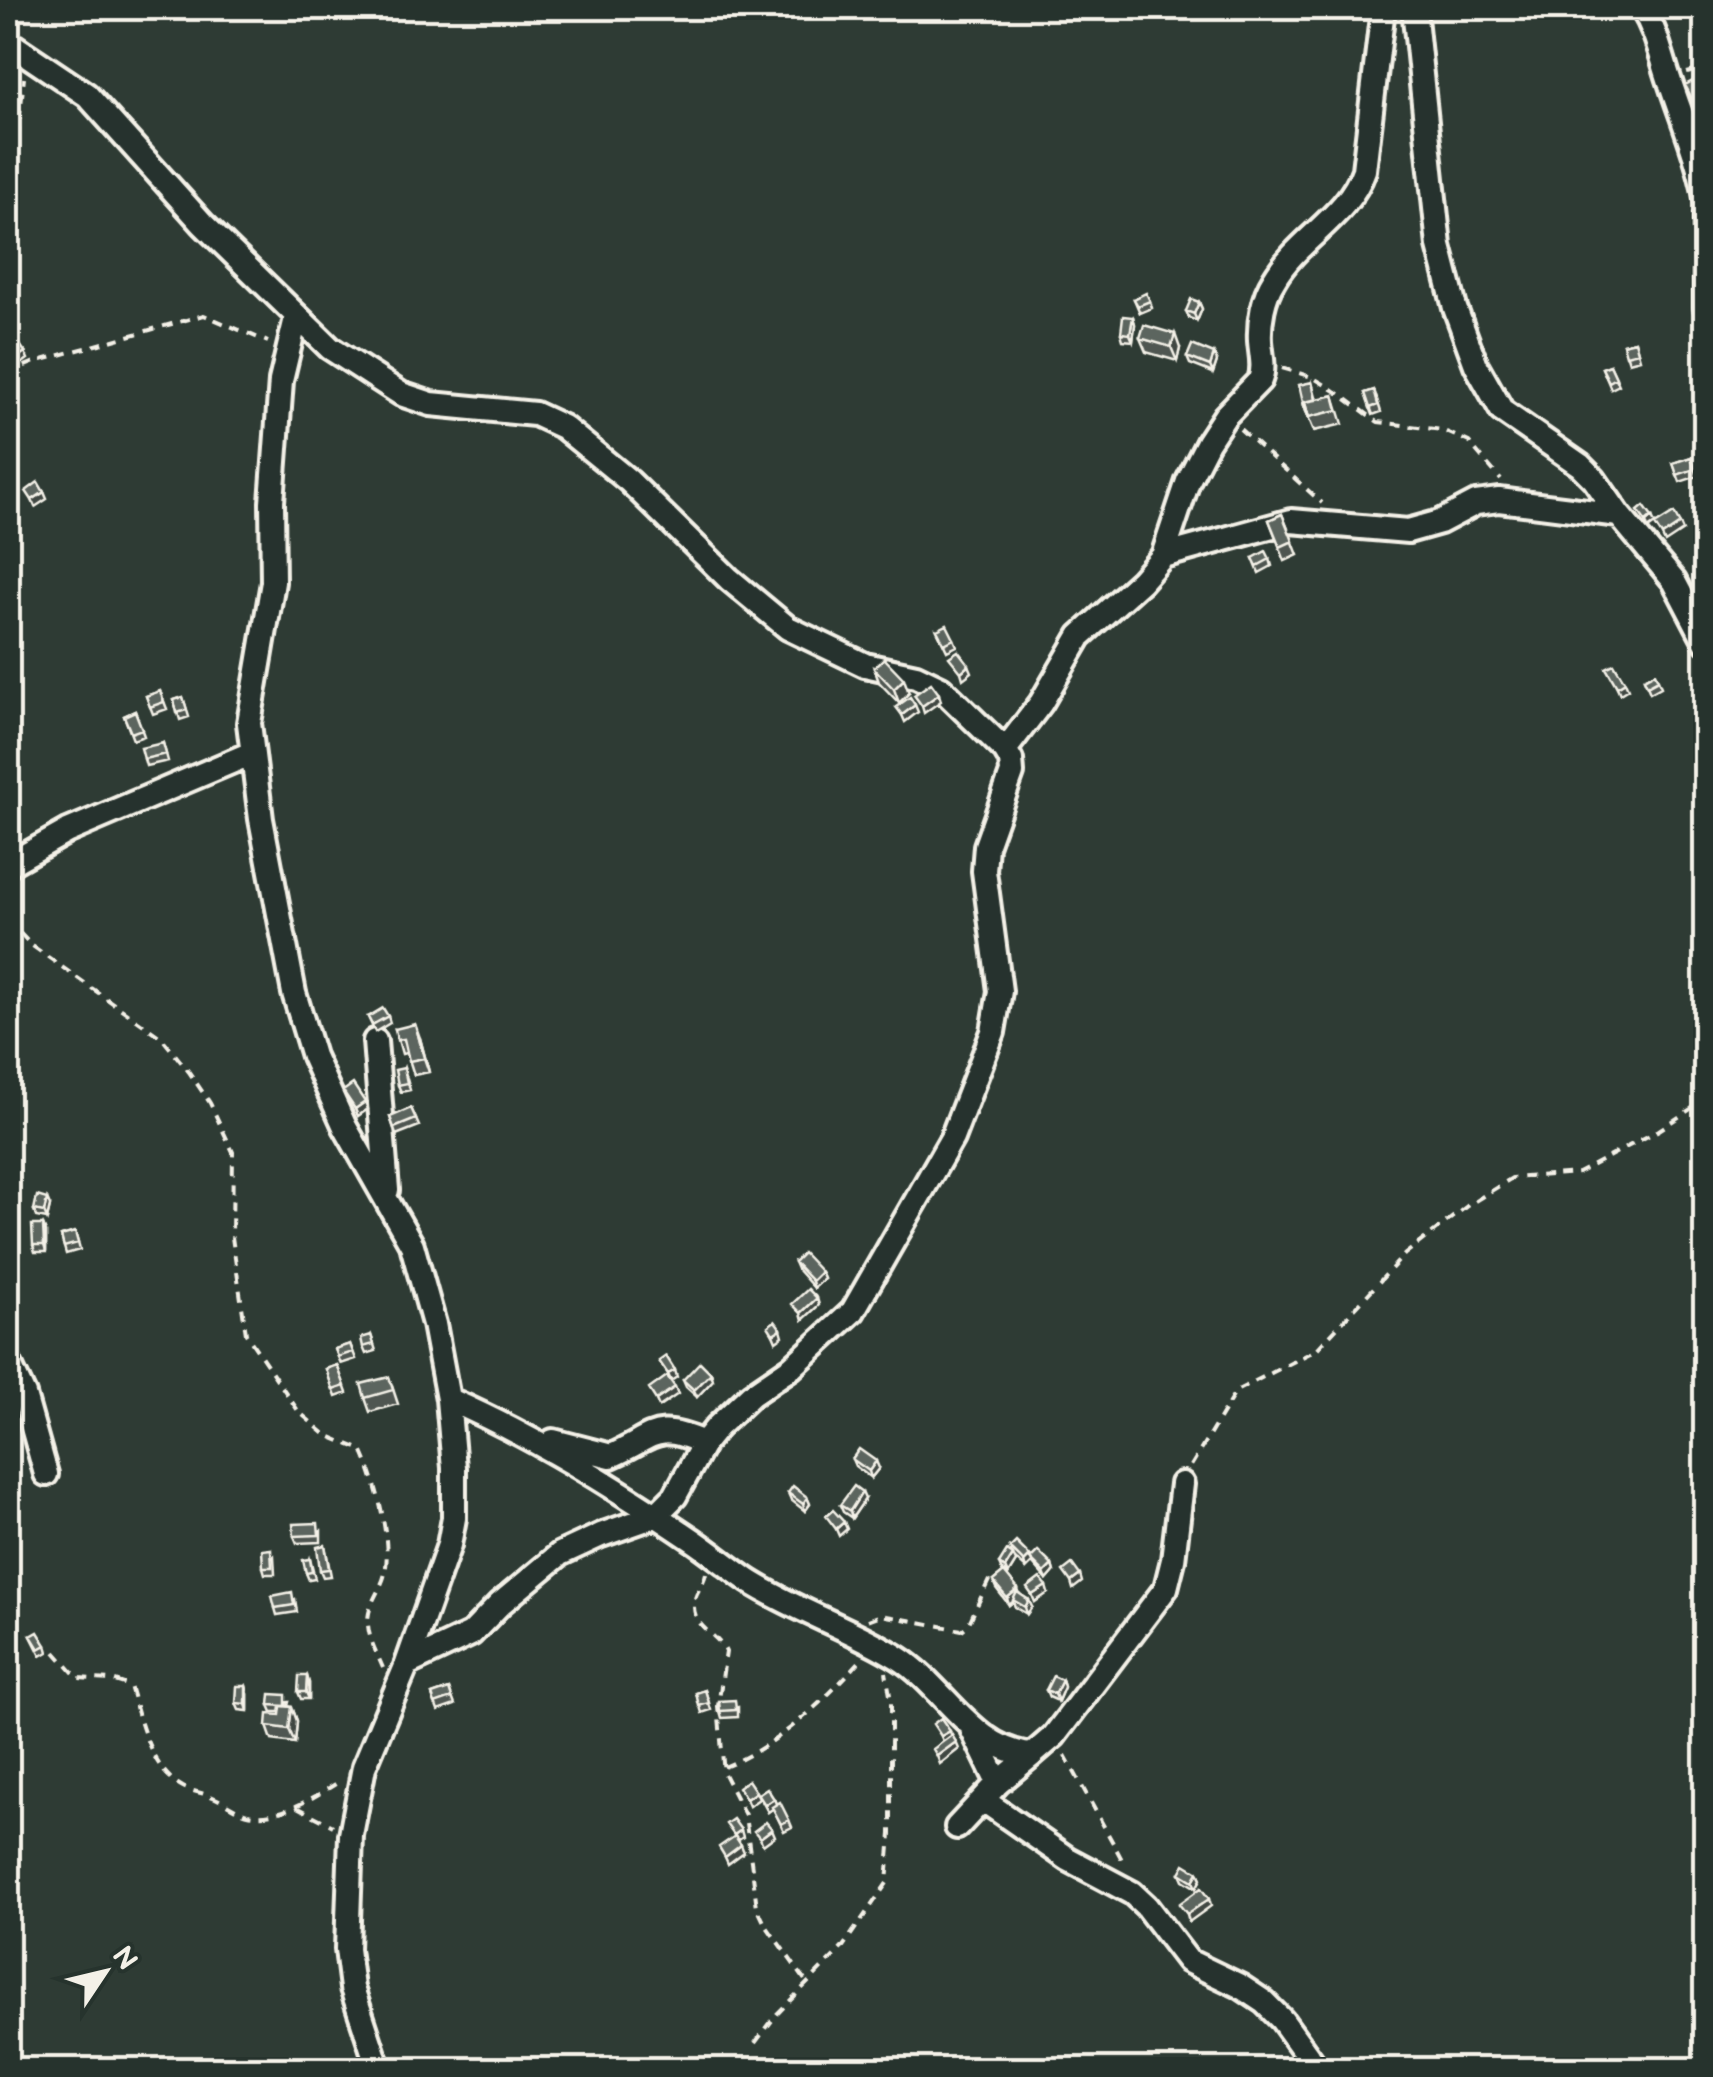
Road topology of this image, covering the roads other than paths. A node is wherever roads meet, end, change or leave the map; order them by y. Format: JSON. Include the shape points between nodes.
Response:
{"nodes":[{"id":1,"x":1383,"y":8,"type":"edge"},
{"id":2,"x":1414,"y":8,"type":"edge"},
{"id":3,"x":1642,"y":8,"type":"edge"},
{"id":4,"x":17,"y":48,"type":"edge"},
{"id":5,"x":1706,"y":197,"type":"edge"},
{"id":6,"x":1706,"y":216,"type":"edge"},
{"id":7,"x":1706,"y":307,"type":"edge"},
{"id":8,"x":296,"y":318,"type":"junction"},
{"id":9,"x":1619,"y":514,"type":"junction"},
{"id":10,"x":1162,"y":556,"type":"junction"},
{"id":11,"x":1706,"y":642,"type":"edge"},
{"id":12,"x":1006,"y":750,"type":"junction"},
{"id":13,"x":252,"y":753,"type":"junction"},
{"id":14,"x":8,"y":865,"type":"edge"},
{"id":15,"x":375,"y":1041,"type":"dead end"},
{"id":16,"x":388,"y":1199,"type":"junction"},
{"id":17,"x":8,"y":1361,"type":"edge"},
{"id":18,"x":448,"y":1399,"type":"junction"},
{"id":19,"x":514,"y":1428,"type":"junction"},
{"id":20,"x":704,"y":1443,"type":"junction"},
{"id":21,"x":46,"y":1474,"type":"dead end"},
{"id":22,"x":1182,"y":1484,"type":"road end"},
{"id":23,"x":656,"y":1516,"type":"junction"},
{"id":24,"x":406,"y":1664,"type":"junction"},
{"id":25,"x":966,"y":1722,"type":"junction"},
{"id":26,"x":1032,"y":1756,"type":"junction"},
{"id":27,"x":990,"y":1791,"type":"junction"},
{"id":28,"x":958,"y":1827,"type":"dead end"},
{"id":29,"x":379,"y":2070,"type":"edge"},
{"id":30,"x":1318,"y":2070,"type":"edge"}],
"edges":[{"from":1,"to":10,"type":"street","via":[[1359,185],[1274,280],[1261,318],[1260,380],[1197,461]]},
{"from":2,"to":9,"type":"street","via":[[1440,246],[1476,365],[1502,411],[1580,465]]},
{"from":3,"to":5,"type":"street","via":[[1656,30]]},
{"from":4,"to":8,"type":"street","via":[[87,95]]},
{"from":6,"to":7,"type":"street"},
{"from":8,"to":12,"type":"street","via":[[401,394],[431,404],[535,414],[563,427],[788,628],[866,665],[930,682]]},
{"from":8,"to":13,"type":"street","via":[[286,351],[272,582],[251,707]]},
{"from":9,"to":10,"type":"street","via":[[1514,500],[1476,504],[1408,532],[1291,521]]},
{"from":9,"to":11,"type":"street","via":[[1674,580]]},
{"from":10,"to":12,"type":"street","via":[[1080,636]]},
{"from":12,"to":20,"type":"street","via":[[1012,773],[984,870],[999,1008],[972,1093],[852,1311]]},
{"from":13,"to":14,"type":"street"},
{"from":13,"to":16,"type":"street","via":[[294,992],[329,1096]]},
{"from":15,"to":16,"type":"street"},
{"from":16,"to":18,"type":"street","via":[[412,1245]]},
{"from":17,"to":21,"type":"street"},
{"from":18,"to":19,"type":"street"},
{"from":18,"to":24,"type":"street","via":[[456,1495],[452,1533]]},
{"from":19,"to":20,"type":"street","via":[[600,1456],[670,1430]]},
{"from":19,"to":23,"type":"street"},
{"from":20,"to":23,"type":"street"},
{"from":22,"to":26,"type":"street","via":[[1166,1588]]},
{"from":23,"to":24,"type":"street","via":[[560,1554],[471,1634]]},
{"from":23,"to":25,"type":"street","via":[[750,1581],[877,1646],[926,1680]]},
{"from":24,"to":29,"type":"street","via":[[364,1767],[350,1834],[347,1948],[352,1988]]},
{"from":25,"to":26,"type":"street","via":[[1011,1751]]},
{"from":25,"to":27,"type":"street","via":[[982,1746]]},
{"from":26,"to":27,"type":"street"},
{"from":27,"to":28,"type":"street"},
{"from":27,"to":30,"type":"street","via":[[1068,1858],[1146,1906],[1188,1961],[1264,2002]]}]}
